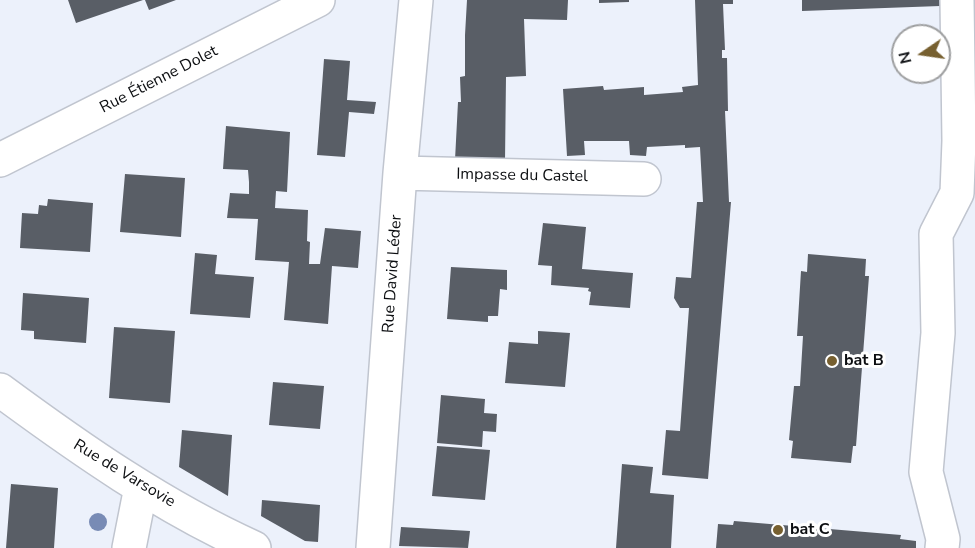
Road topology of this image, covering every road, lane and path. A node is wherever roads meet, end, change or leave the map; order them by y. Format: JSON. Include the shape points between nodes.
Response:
{"nodes":[{"id":1,"x":318,"y":0,"type":"edge"},
{"id":2,"x":416,"y":0,"type":"edge"},
{"id":3,"x":957,"y":0,"type":"edge"},
{"id":4,"x":0,"y":160,"type":"edge"},
{"id":5,"x":400,"y":173,"type":"junction"},
{"id":6,"x":644,"y":179,"type":"dead end"},
{"id":7,"x":0,"y":390,"type":"edge"},
{"id":8,"x":141,"y":487,"type":"junction"},
{"id":9,"x":129,"y":548,"type":"edge"},
{"id":10,"x":254,"y":548,"type":"edge"},
{"id":11,"x":373,"y":548,"type":"edge"},
{"id":12,"x":942,"y":548,"type":"edge"}],
"edges":[{"from":1,"to":4,"type":"street","name":"Rue Étienne Dolet"},
{"from":2,"to":5,"type":"street","name":"Rue David Léder"},
{"from":3,"to":12,"type":"street","via":[[957,193],[936,234],[938,333],[926,472]]},
{"from":5,"to":6,"type":"street","name":"Impasse du Castel"},
{"from":5,"to":11,"type":"street","name":"Rue David Léder"},
{"from":7,"to":8,"type":"street","name":"Rue de Varsovie"},
{"from":8,"to":9,"type":"street"},
{"from":8,"to":10,"type":"street","name":"Rue de Varsovie"}]}
